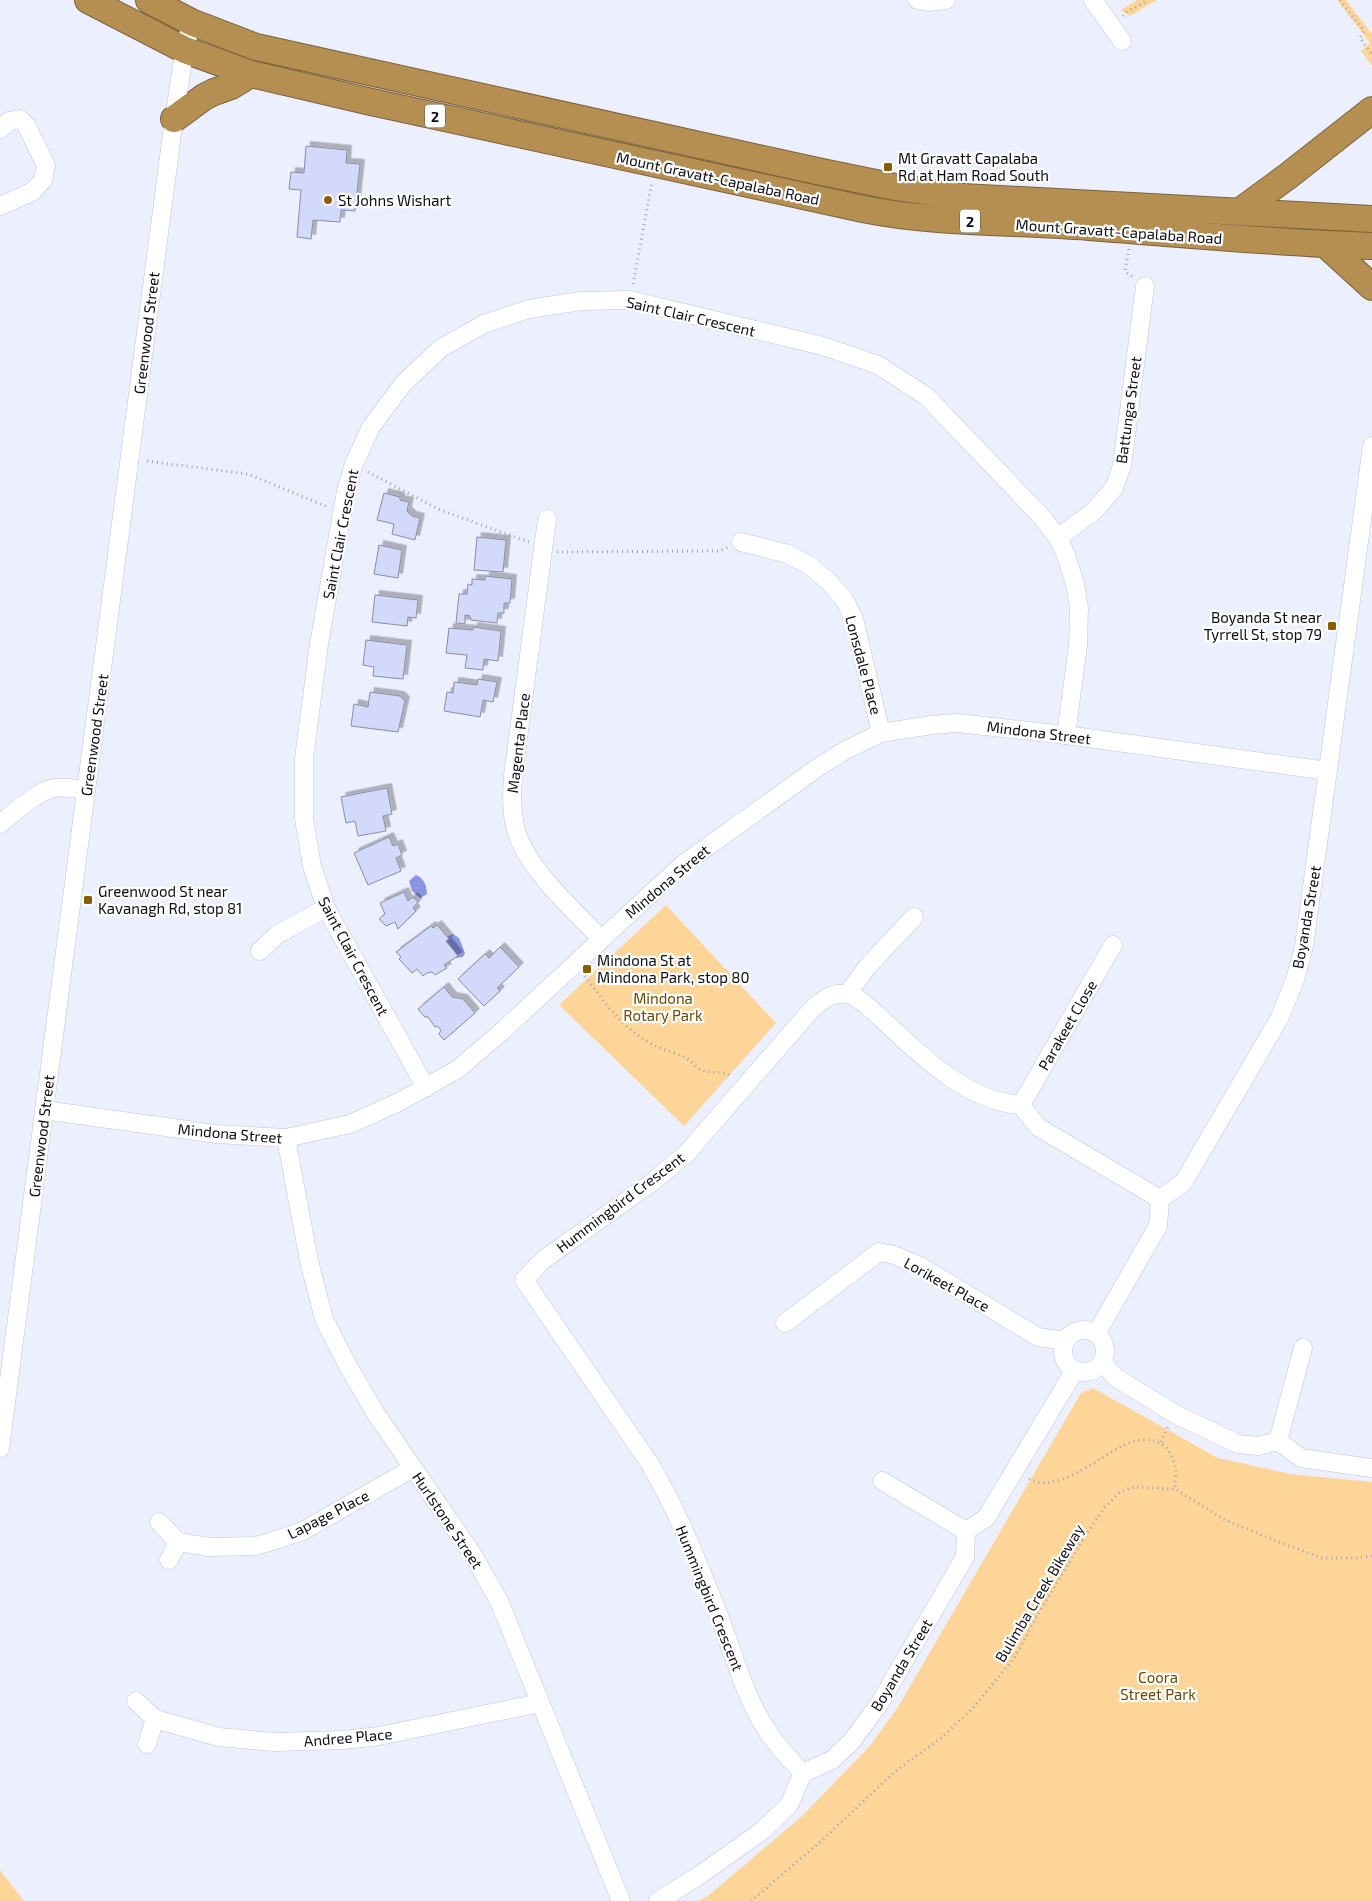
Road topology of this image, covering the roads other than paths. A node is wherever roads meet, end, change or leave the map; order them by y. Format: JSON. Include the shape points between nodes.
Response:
{"nodes":[{"id":1,"x":88,"y":0,"type":"edge"},
{"id":2,"x":149,"y":0,"type":"edge"},
{"id":3,"x":917,"y":0,"type":"edge"},
{"id":4,"x":946,"y":0,"type":"edge"},
{"id":5,"x":1093,"y":0,"type":"edge"},
{"id":6,"x":191,"y":22,"type":"junction"},
{"id":7,"x":1118,"y":34,"type":"road end"},
{"id":8,"x":185,"y":50,"type":"junction"},
{"id":9,"x":251,"y":74,"type":"junction"},
{"id":10,"x":1372,"y":110,"type":"edge"},
{"id":11,"x":174,"y":119,"type":"junction"},
{"id":12,"x":0,"y":128,"type":"edge"},
{"id":13,"x":0,"y":206,"type":"edge"},
{"id":14,"x":1239,"y":212,"type":"junction"},
{"id":15,"x":1372,"y":219,"type":"edge"},
{"id":16,"x":1326,"y":245,"type":"junction"},
{"id":17,"x":1372,"y":246,"type":"edge"},
{"id":18,"x":1145,"y":286,"type":"road end"},
{"id":19,"x":1372,"y":287,"type":"edge"},
{"id":20,"x":1372,"y":446,"type":"edge"},
{"id":21,"x":548,"y":518,"type":"dead end"},
{"id":22,"x":1058,"y":538,"type":"junction"},
{"id":23,"x":1366,"y":541,"type":"edge"},
{"id":24,"x":741,"y":542,"type":"road end"},
{"id":25,"x":881,"y":733,"type":"junction"},
{"id":26,"x":1066,"y":735,"type":"junction"},
{"id":27,"x":1328,"y":771,"type":"junction"},
{"id":28,"x":86,"y":790,"type":"junction"},
{"id":29,"x":0,"y":824,"type":"edge"},
{"id":30,"x":326,"y":908,"type":"junction"},
{"id":31,"x":914,"y":917,"type":"dead end"},
{"id":32,"x":601,"y":939,"type":"junction"},
{"id":33,"x":1113,"y":946,"type":"dead end"},
{"id":34,"x":260,"y":951,"type":"dead end"},
{"id":35,"x":848,"y":993,"type":"junction"},
{"id":36,"x":426,"y":1088,"type":"junction"},
{"id":37,"x":1021,"y":1105,"type":"junction"},
{"id":38,"x":44,"y":1110,"type":"junction"},
{"id":39,"x":286,"y":1138,"type":"junction"},
{"id":40,"x":1160,"y":1200,"type":"junction"},
{"id":41,"x":785,"y":1323,"type":"dead end"},
{"id":42,"x":1096,"y":1334,"type":"junction"},
{"id":43,"x":1066,"y":1341,"type":"junction"},
{"id":44,"x":1303,"y":1348,"type":"dead end"},
{"id":45,"x":1102,"y":1362,"type":"junction"},
{"id":46,"x":1075,"y":1370,"type":"junction"},
{"id":47,"x":1278,"y":1441,"type":"junction"},
{"id":48,"x":0,"y":1448,"type":"edge"},
{"id":49,"x":413,"y":1468,"type":"junction"},
{"id":50,"x":1372,"y":1468,"type":"edge"},
{"id":51,"x":882,"y":1481,"type":"dead end"},
{"id":52,"x":159,"y":1522,"type":"dead end"},
{"id":53,"x":966,"y":1531,"type":"junction"},
{"id":54,"x":178,"y":1542,"type":"junction"},
{"id":55,"x":169,"y":1560,"type":"dead end"},
{"id":56,"x":136,"y":1701,"type":"dead end"},
{"id":57,"x":540,"y":1703,"type":"junction"},
{"id":58,"x":155,"y":1719,"type":"junction"},
{"id":59,"x":147,"y":1744,"type":"dead end"},
{"id":60,"x":803,"y":1773,"type":"junction"},
{"id":61,"x":621,"y":1901,"type":"edge"},
{"id":62,"x":658,"y":1901,"type":"edge"}],
"edges":[{"from":1,"to":8,"type":"highway","name":"Mount Gravatt-Capalaba Road","number":"2"},
{"from":2,"to":6,"type":"highway","name":"Mount Gravatt-Capalaba Road","number":"2"},
{"from":3,"to":4,"type":"street"},
{"from":5,"to":7,"type":"street"},
{"from":6,"to":8,"type":"street","name":"Greenwood Street"},
{"from":6,"to":14,"type":"highway","name":"Mount Gravatt-Capalaba Road","number":"2","via":[[235,40],[286,54],[895,187],[963,197]]},
{"from":8,"to":9,"type":"highway","name":"Mount Gravatt-Capalaba Road","number":"2"},
{"from":8,"to":11,"type":"street","name":"Greenwood Street"},
{"from":9,"to":11,"type":"highway","via":[[204,97]]},
{"from":9,"to":16,"type":"highway","name":"Mount Gravatt-Capalaba Road","number":"2","via":[[879,212],[917,218]]},
{"from":10,"to":14,"type":"highway"},
{"from":11,"to":28,"type":"street","name":"Greenwood Street"},
{"from":12,"to":13,"type":"street","via":[[9,121],[20,119],[27,126],[46,166],[43,180],[32,192]]},
{"from":14,"to":15,"type":"highway","name":"Mount Gravatt-Capalaba Road","number":"2"},
{"from":16,"to":17,"type":"highway","name":"Mount Gravatt-Capalaba Road","number":"2"},
{"from":16,"to":19,"type":"highway"},
{"from":18,"to":22,"type":"street","name":"Battunga Street","via":[[1122,466],[1114,488],[1095,510]]},
{"from":20,"to":23,"type":"street","name":"Boyanda Street"},
{"from":21,"to":32,"type":"street","name":"Magenta Place","via":[[513,776],[515,827],[523,849],[549,884]]},
{"from":22,"to":26,"type":"street","name":"Saint Clair Crescent","via":[[1075,584],[1079,608],[1078,645]]},
{"from":22,"to":30,"type":"street","name":"Saint Clair Crescent","via":[[1041,516],[926,396],[878,365],[822,346],[630,300],[529,309],[484,324],[441,348],[403,384],[371,427],[346,491],[319,644],[304,758],[304,819],[312,866]]},
{"from":23,"to":27,"type":"street","name":"Boyanda Street"},
{"from":24,"to":25,"type":"street","name":"Lonsdale Place","via":[[788,554],[810,566],[844,600],[854,619]]},
{"from":25,"to":26,"type":"street","name":"Mindona Street","via":[[957,723]]},
{"from":25,"to":32,"type":"street","name":"Mindona Street","via":[[824,764],[682,864]]},
{"from":26,"to":27,"type":"street","name":"Mindona Street"},
{"from":27,"to":40,"type":"street","name":"Boyanda Street","via":[[1304,946],[1295,980],[1279,1019],[1183,1183]]},
{"from":28,"to":29,"type":"street","via":[[50,789]]},
{"from":28,"to":38,"type":"street","name":"Greenwood Street"},
{"from":30,"to":34,"type":"street","via":[[278,934]]},
{"from":30,"to":36,"type":"street","name":"Saint Clair Crescent"},
{"from":31,"to":35,"type":"street","via":[[868,966]]},
{"from":32,"to":36,"type":"street","name":"Mindona Street","via":[[458,1069]]},
{"from":33,"to":37,"type":"street","name":"Parakeet Close"},
{"from":35,"to":37,"type":"street","via":[[948,1076],[991,1100]]},
{"from":35,"to":60,"type":"street","name":"Hummingbird Crescent","via":[[828,995],[813,1008],[686,1154],[652,1183],[543,1260],[524,1280],[654,1470],[719,1615],[755,1709],[768,1732]]},
{"from":36,"to":39,"type":"street","name":"Mindona Street","via":[[350,1124]]},
{"from":37,"to":40,"type":"street","via":[[1038,1127]]},
{"from":38,"to":39,"type":"street","name":"Mindona Street","via":[[216,1134]]},
{"from":38,"to":48,"type":"street","name":"Greenwood Street"},
{"from":39,"to":49,"type":"street","name":"Hurlstone Street","via":[[309,1262],[324,1318],[376,1414]]},
{"from":40,"to":42,"type":"street","via":[[1158,1226]]},
{"from":41,"to":43,"type":"street","name":"Lorikeet Place","via":[[879,1252],[920,1266],[1038,1337]]},
{"from":42,"to":43,"type":"street","via":[[1076,1332]]},
{"from":42,"to":45,"type":"street","via":[[1104,1344]]},
{"from":43,"to":46,"type":"street","via":[[1066,1361]]},
{"from":44,"to":47,"type":"street"},
{"from":45,"to":46,"type":"street","via":[[1087,1372]]},
{"from":45,"to":47,"type":"street","via":[[1115,1377],[1176,1414],[1238,1444],[1258,1446]]},
{"from":46,"to":53,"type":"street","via":[[986,1518]]},
{"from":47,"to":50,"type":"street","via":[[1301,1458]]},
{"from":49,"to":54,"type":"street","name":"Lapage Place","via":[[301,1532],[256,1546],[209,1547]]},
{"from":49,"to":57,"type":"street","name":"Hurlstone Street","via":[[473,1555],[499,1601]]},
{"from":51,"to":53,"type":"street"},
{"from":52,"to":54,"type":"street"},
{"from":53,"to":60,"type":"street","name":"Boyanda Street","via":[[965,1557],[879,1704],[832,1760]]},
{"from":54,"to":55,"type":"street"},
{"from":56,"to":58,"type":"street","name":"Andree Place"},
{"from":57,"to":58,"type":"street","name":"Andree Place","via":[[379,1736],[344,1740],[274,1742],[218,1737]]},
{"from":57,"to":61,"type":"street","name":"Hurlstone Street"},
{"from":58,"to":59,"type":"street"},
{"from":60,"to":62,"type":"street","via":[[789,1805],[762,1831],[700,1876]]}]}
